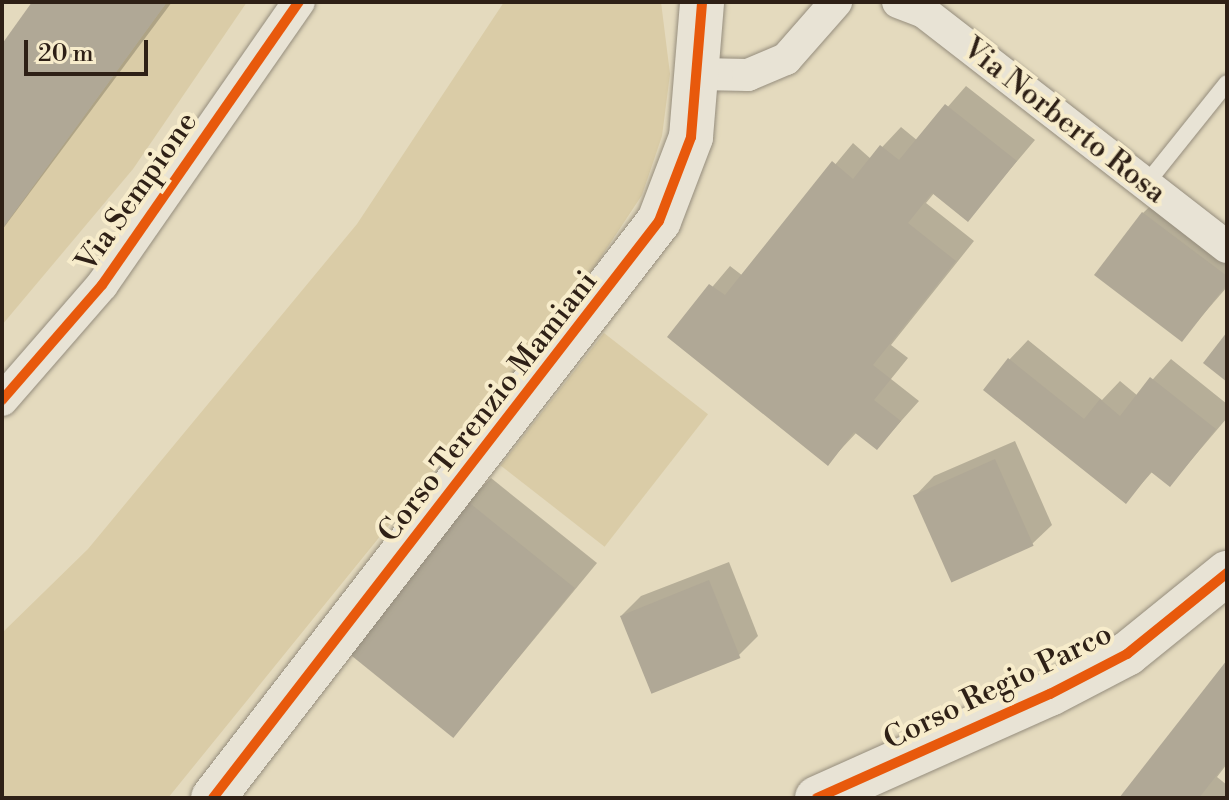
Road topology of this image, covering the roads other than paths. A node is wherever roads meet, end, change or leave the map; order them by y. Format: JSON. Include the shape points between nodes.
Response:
{"nodes":[{"id":1,"x":299,"y":2,"type":"edge"},
{"id":2,"x":702,"y":2,"type":"edge"},
{"id":3,"x":836,"y":2,"type":"edge"},
{"id":4,"x":911,"y":7,"type":"edge"},
{"id":5,"x":699,"y":74,"type":"junction"},
{"id":6,"x":1227,"y":83,"type":"edge"},
{"id":7,"x":1146,"y":184,"type":"junction"},
{"id":8,"x":1227,"y":247,"type":"edge"},
{"id":9,"x":2,"y":400,"type":"edge"},
{"id":10,"x":1227,"y":573,"type":"edge"},
{"id":11,"x":213,"y":798,"type":"edge"},
{"id":12,"x":817,"y":798,"type":"edge"}],
"edges":[{"from":1,"to":9,"type":"street","name":"Via Sempione","via":[[102,285]]},
{"from":2,"to":5,"type":"street","name":"Corso Terenzio Mamiani"},
{"from":3,"to":5,"type":"street","via":[[786,59],[748,75]]},
{"from":4,"to":7,"type":"street","name":"Via Norberto Rosa"},
{"from":5,"to":11,"type":"street","name":"Corso Terenzio Mamiani","via":[[683,165],[644,245]]},
{"from":6,"to":7,"type":"lane"},
{"from":7,"to":8,"type":"street","name":"Via Norberto Rosa"},
{"from":10,"to":12,"type":"street","name":"Corso Regio Parco","via":[[1127,654],[1036,701]]}]}
